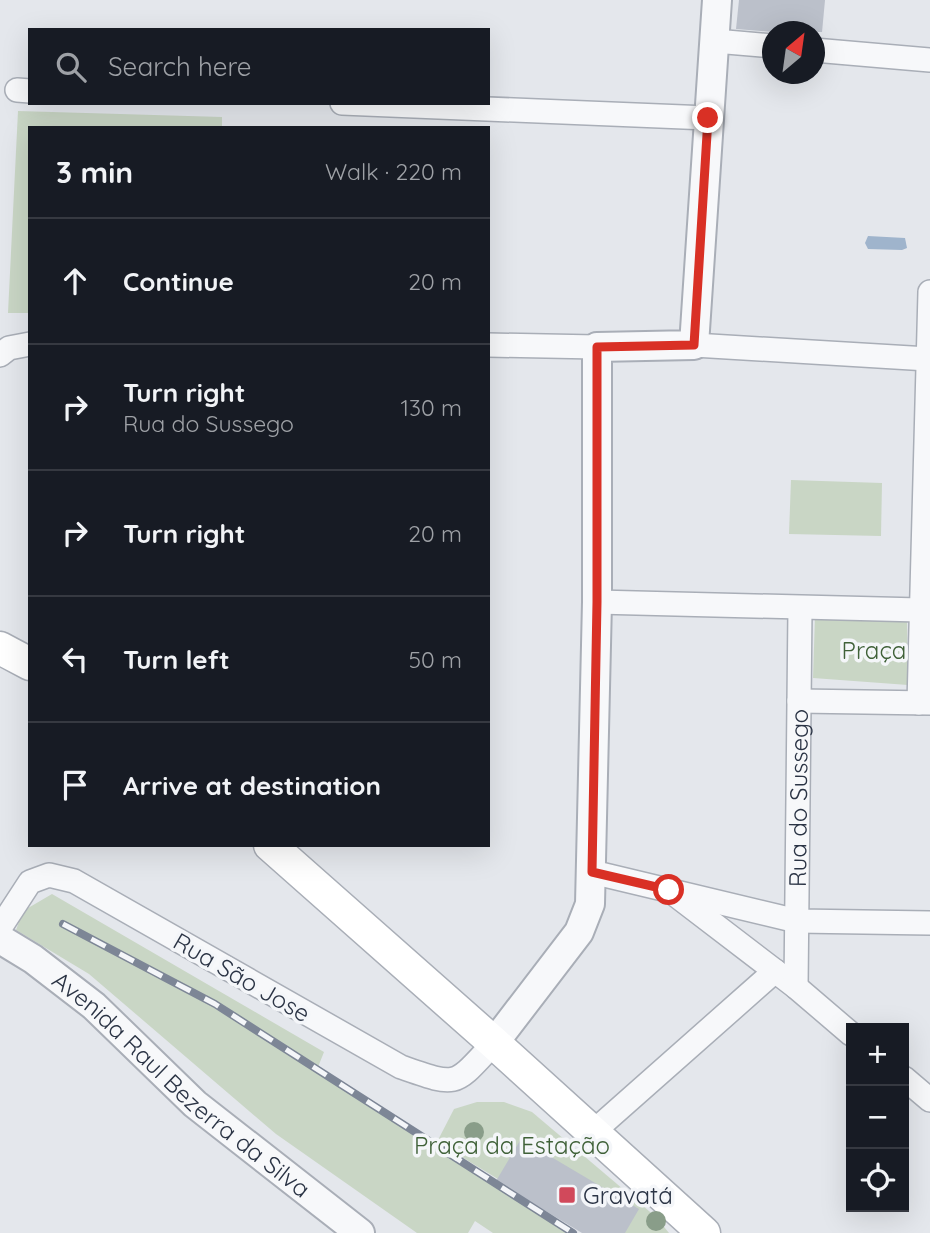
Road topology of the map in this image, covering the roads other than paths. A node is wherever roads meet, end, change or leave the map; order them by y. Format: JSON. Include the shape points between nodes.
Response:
{"nodes":[{"id":1,"x":718,"y":0,"type":"edge"},
{"id":2,"x":715,"y":41,"type":"junction"},
{"id":3,"x":762,"y":45,"type":"edge"},
{"id":4,"x":825,"y":51,"type":"edge"},
{"id":5,"x":930,"y":60,"type":"edge"},
{"id":6,"x":391,"y":105,"type":"edge"},
{"id":7,"x":708,"y":118,"type":"junction"},
{"id":8,"x":930,"y":292,"type":"edge"},
{"id":9,"x":28,"y":344,"type":"edge"},
{"id":10,"x":490,"y":345,"type":"edge"},
{"id":11,"x":694,"y":345,"type":"junction"},
{"id":12,"x":597,"y":347,"type":"junction"},
{"id":13,"x":0,"y":355,"type":"edge"},
{"id":14,"x":928,"y":359,"type":"edge"},
{"id":15,"x":597,"y":602,"type":"junction"},
{"id":16,"x":800,"y":608,"type":"junction"},
{"id":17,"x":920,"y":610,"type":"junction"},
{"id":18,"x":0,"y":649,"type":"edge"},
{"id":19,"x":28,"y":663,"type":"edge"},
{"id":20,"x":799,"y":701,"type":"junction"},
{"id":21,"x":924,"y":703,"type":"edge"},
{"id":22,"x":272,"y":847,"type":"edge"},
{"id":23,"x":592,"y":872,"type":"junction"},
{"id":24,"x":669,"y":890,"type":"junction"},
{"id":25,"x":797,"y":921,"type":"junction"},
{"id":26,"x":930,"y":923,"type":"edge"},
{"id":27,"x":0,"y":928,"type":"edge"},
{"id":28,"x":0,"y":939,"type":"edge"},
{"id":29,"x":775,"y":971,"type":"junction"},
{"id":30,"x":796,"y":987,"type":"junction"},
{"id":31,"x":846,"y":1030,"type":"edge"},
{"id":32,"x":494,"y":1042,"type":"junction"},
{"id":33,"x":909,"y":1081,"type":"edge"},
{"id":34,"x":930,"y":1100,"type":"edge"},
{"id":35,"x":593,"y":1132,"type":"junction"},
{"id":36,"x":360,"y":1233,"type":"edge"},
{"id":37,"x":704,"y":1233,"type":"edge"}],
"edges":[{"from":1,"to":2,"type":"street"},
{"from":2,"to":3,"type":"street"},
{"from":2,"to":7,"type":"street"},
{"from":4,"to":5,"type":"street"},
{"from":6,"to":7,"type":"street"},
{"from":7,"to":11,"type":"street"},
{"from":8,"to":14,"type":"street"},
{"from":9,"to":13,"type":"street"},
{"from":10,"to":12,"type":"street"},
{"from":11,"to":12,"type":"street"},
{"from":11,"to":14,"type":"street"},
{"from":12,"to":15,"type":"street"},
{"from":14,"to":17,"type":"street"},
{"from":15,"to":16,"type":"street"},
{"from":15,"to":23,"type":"street"},
{"from":16,"to":17,"type":"street"},
{"from":16,"to":20,"type":"street","name":"Rua do Sussego"},
{"from":17,"to":21,"type":"street"},
{"from":18,"to":19,"type":"main road"},
{"from":20,"to":21,"type":"street"},
{"from":20,"to":25,"type":"street","name":"Rua do Sussego"},
{"from":22,"to":32,"type":"main road"},
{"from":23,"to":24,"type":"street"},
{"from":23,"to":32,"type":"street","via":[[590,904],[579,932]]},
{"from":24,"to":25,"type":"street"},
{"from":24,"to":29,"type":"street"},
{"from":25,"to":26,"type":"street"},
{"from":25,"to":30,"type":"street","name":"Rua do Sussego"},
{"from":27,"to":32,"type":"street","name":"Rua São Jose","via":[[30,882],[49,875],[74,881],[401,1068],[443,1081],[462,1077]]},
{"from":28,"to":36,"type":"street","name":"Avenida Raul Bezerra da Silva","via":[[94,1006],[195,1104]]},
{"from":29,"to":30,"type":"street"},
{"from":29,"to":35,"type":"street"},
{"from":30,"to":31,"type":"street"},
{"from":32,"to":35,"type":"main road"},
{"from":33,"to":34,"type":"street"},
{"from":35,"to":37,"type":"main road"}]}
